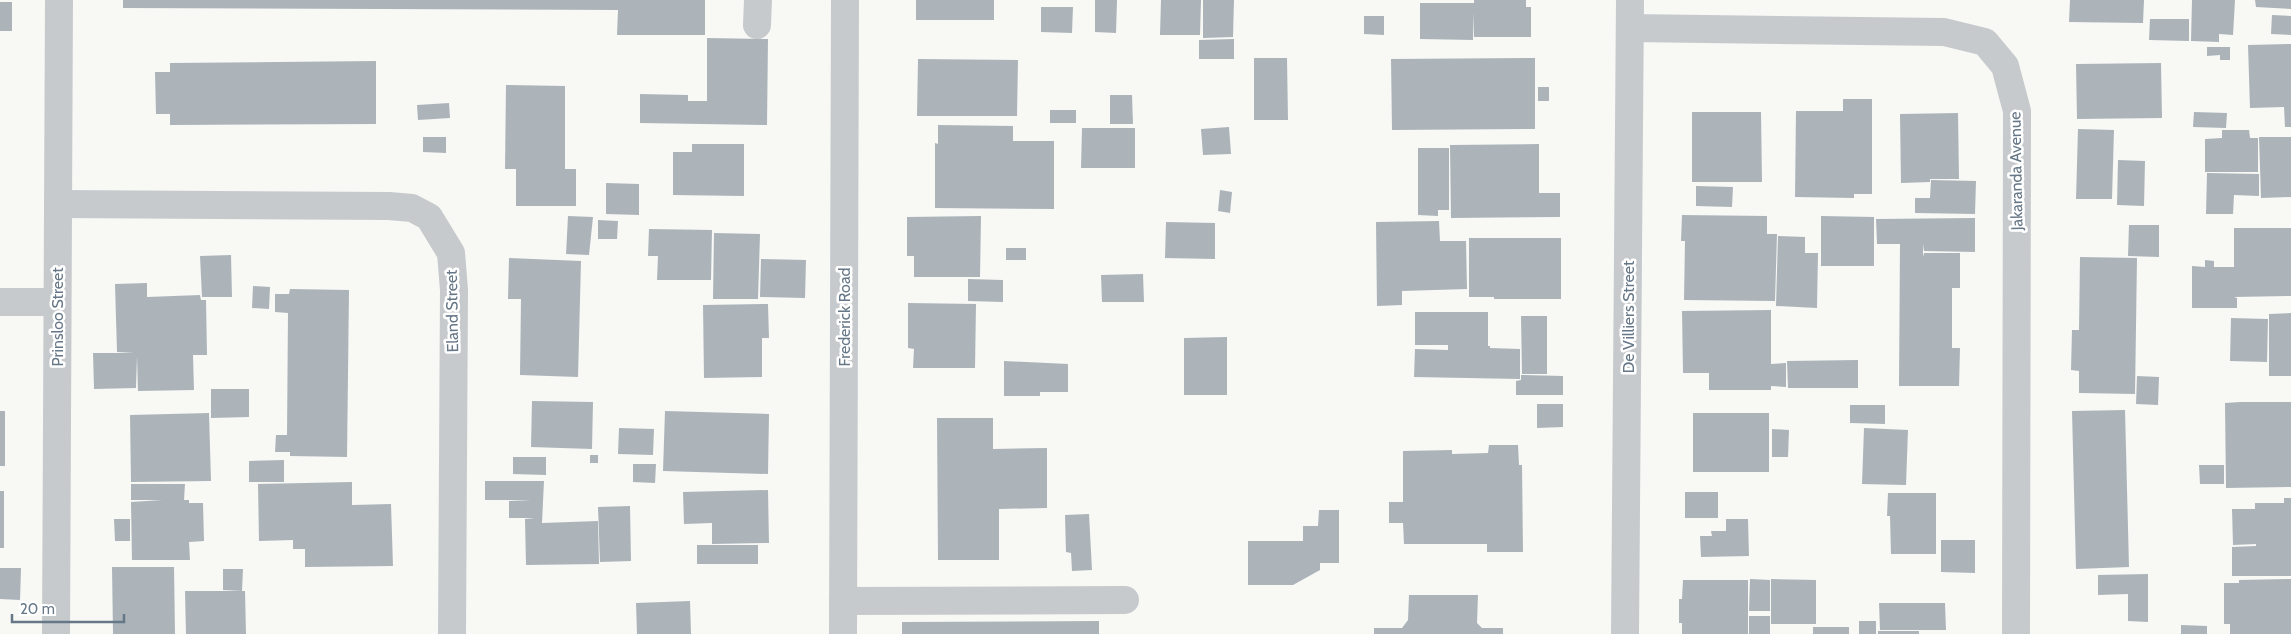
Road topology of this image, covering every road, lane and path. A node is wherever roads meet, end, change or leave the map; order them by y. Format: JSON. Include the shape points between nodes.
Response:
{"nodes":[{"id":1,"x":59,"y":0,"type":"edge"},
{"id":2,"x":845,"y":0,"type":"edge"},
{"id":3,"x":1630,"y":0,"type":"edge"},
{"id":4,"x":1630,"y":28,"type":"junction"},
{"id":5,"x":58,"y":204,"type":"junction"},
{"id":6,"x":0,"y":302,"type":"edge"},
{"id":7,"x":57,"y":302,"type":"junction"},
{"id":8,"x":1125,"y":600,"type":"dead end"},
{"id":9,"x":843,"y":601,"type":"junction"},
{"id":10,"x":56,"y":634,"type":"edge"},
{"id":11,"x":452,"y":634,"type":"edge"},
{"id":12,"x":843,"y":634,"type":"edge"},
{"id":13,"x":1625,"y":634,"type":"edge"},
{"id":14,"x":2016,"y":634,"type":"edge"}],
"edges":[{"from":1,"to":5,"type":"street","name":"Prinsloo Street"},
{"from":2,"to":9,"type":"street","name":"Frederick Road"},
{"from":3,"to":4,"type":"street","name":"De Villiers Street"},
{"from":4,"to":13,"type":"street","name":"De Villiers Street"},
{"from":4,"to":14,"type":"street","name":"Jakaranda Avenue","via":[[1944,32],[1984,42],[2005,66],[2016,110]]},
{"from":5,"to":7,"type":"street","name":"Prinsloo Street"},
{"from":5,"to":11,"type":"street","name":"Eland Street","via":[[389,206],[412,208],[429,217],[450,253],[454,290]]},
{"from":6,"to":7,"type":"street"},
{"from":7,"to":10,"type":"street","name":"Prinsloo Street"},
{"from":8,"to":9,"type":"street"},
{"from":9,"to":12,"type":"street","name":"Frederick Road"}]}
